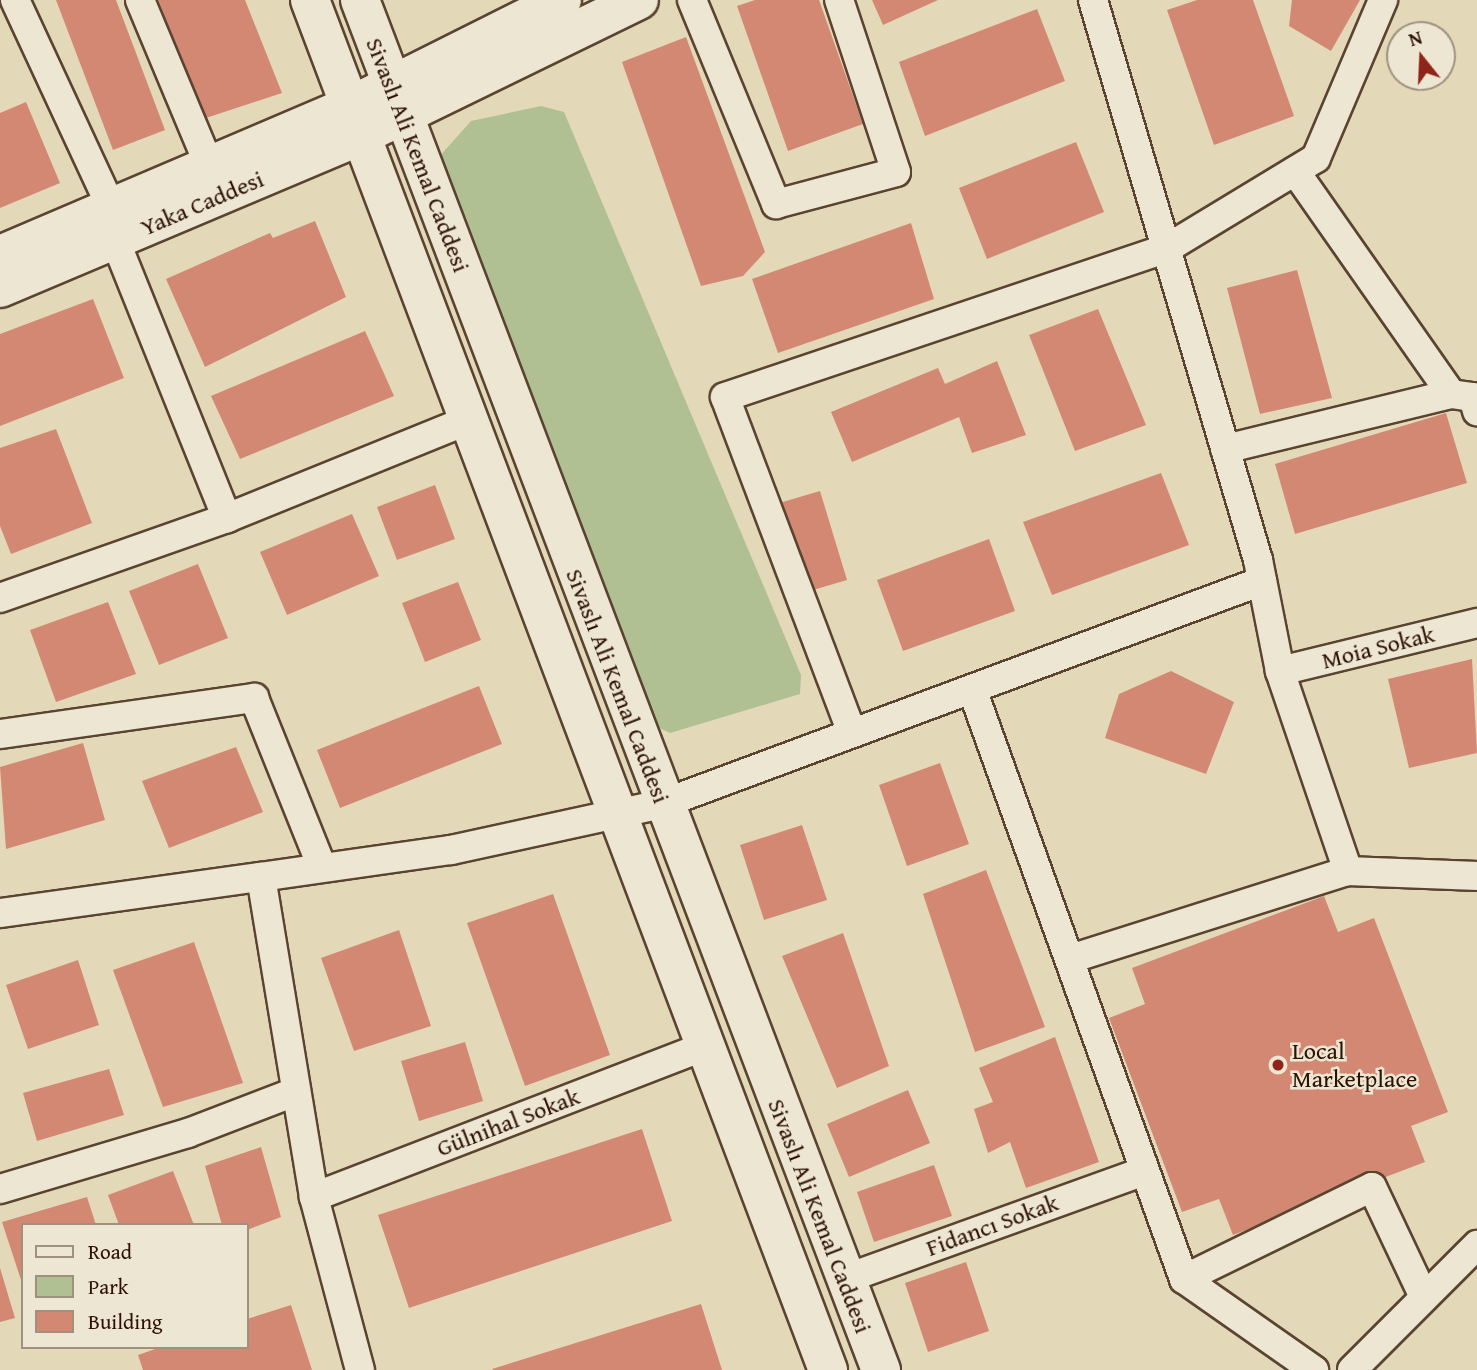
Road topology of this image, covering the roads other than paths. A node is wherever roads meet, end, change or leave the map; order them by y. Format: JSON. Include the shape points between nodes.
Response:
{"nodes":[{"id":1,"x":15,"y":0,"type":"edge"},
{"id":2,"x":140,"y":0,"type":"edge"},
{"id":3,"x":310,"y":0,"type":"edge"},
{"id":4,"x":360,"y":0,"type":"edge"},
{"id":5,"x":562,"y":0,"type":"edge"},
{"id":6,"x":639,"y":0,"type":"edge"},
{"id":7,"x":692,"y":0,"type":"edge"},
{"id":8,"x":839,"y":0,"type":"edge"},
{"id":9,"x":1093,"y":0,"type":"edge"},
{"id":10,"x":1383,"y":0,"type":"edge"},
{"id":11,"x":398,"y":101,"type":"junction"},
{"id":12,"x":356,"y":120,"type":"junction"},
{"id":13,"x":210,"y":167,"type":"junction"},
{"id":14,"x":1295,"y":171,"type":"junction"},
{"id":15,"x":114,"y":225,"type":"junction"},
{"id":16,"x":1166,"y":249,"type":"junction"},
{"id":17,"x":0,"y":255,"type":"edge"},
{"id":18,"x":0,"y":288,"type":"edge"},
{"id":19,"x":1469,"y":399,"type":"edge"},
{"id":20,"x":464,"y":422,"type":"junction"},
{"id":21,"x":1225,"y":449,"type":"junction"},
{"id":22,"x":227,"y":518,"type":"junction"},
{"id":23,"x":1262,"y":581,"type":"junction"},
{"id":24,"x":0,"y":598,"type":"edge"},
{"id":25,"x":1477,"y":623,"type":"edge"},
{"id":26,"x":1280,"y":671,"type":"junction"},
{"id":27,"x":972,"y":689,"type":"junction"},
{"id":28,"x":852,"y":733,"type":"junction"},
{"id":29,"x":0,"y":734,"type":"edge"},
{"id":30,"x":662,"y":804,"type":"junction"},
{"id":31,"x":616,"y":817,"type":"junction"},
{"id":32,"x":322,"y":867,"type":"junction"},
{"id":33,"x":1348,"y":871,"type":"junction"},
{"id":34,"x":1477,"y":876,"type":"edge"},
{"id":35,"x":261,"y":877,"type":"junction"},
{"id":36,"x":0,"y":914,"type":"edge"},
{"id":37,"x":1070,"y":959,"type":"junction"},
{"id":38,"x":702,"y":1046,"type":"junction"},
{"id":39,"x":295,"y":1092,"type":"junction"},
{"id":40,"x":1142,"y":1172,"type":"junction"},
{"id":41,"x":0,"y":1189,"type":"edge"},
{"id":42,"x":314,"y":1197,"type":"junction"},
{"id":43,"x":1477,"y":1245,"type":"edge"},
{"id":44,"x":1184,"y":1279,"type":"junction"},
{"id":45,"x":842,"y":1280,"type":"junction"},
{"id":46,"x":1424,"y":1297,"type":"junction"},
{"id":47,"x":360,"y":1370,"type":"edge"},
{"id":48,"x":828,"y":1370,"type":"edge"},
{"id":49,"x":881,"y":1370,"type":"edge"},
{"id":50,"x":1314,"y":1370,"type":"edge"},
{"id":51,"x":1352,"y":1370,"type":"edge"}],
"edges":[{"from":1,"to":15,"type":"street"},
{"from":2,"to":13,"type":"street"},
{"from":3,"to":12,"type":"main road","name":"Sivaslı Ali Kemal Caddesi"},
{"from":4,"to":11,"type":"main road","name":"Sivaslı Ali Kemal Caddesi"},
{"from":5,"to":11,"type":"main road"},
{"from":6,"to":11,"type":"main road"},
{"from":7,"to":8,"type":"street","via":[[776,204],[896,172]]},
{"from":9,"to":16,"type":"street"},
{"from":10,"to":14,"type":"street","via":[[1317,158]]},
{"from":11,"to":12,"type":"main road","name":"Yaka Caddesi"},
{"from":11,"to":30,"type":"main road","name":"Sivaslı Ali Kemal Caddesi"},
{"from":12,"to":13,"type":"main road","name":"Yaka Caddesi"},
{"from":12,"to":15,"type":"main road","name":"Yaka Caddesi"},
{"from":12,"to":20,"type":"main road","name":"Sivaslı Ali Kemal Caddesi"},
{"from":13,"to":15,"type":"main road","name":"Yaka Caddesi"},
{"from":14,"to":16,"type":"street"},
{"from":14,"to":19,"type":"street"},
{"from":15,"to":17,"type":"main road","name":"Yaka Caddesi"},
{"from":15,"to":18,"type":"main road","name":"Yaka Caddesi"},
{"from":15,"to":22,"type":"street"},
{"from":16,"to":21,"type":"street"},
{"from":16,"to":28,"type":"street","via":[[725,397]]},
{"from":19,"to":21,"type":"street"},
{"from":20,"to":22,"type":"street"},
{"from":20,"to":31,"type":"main road","name":"Sivaslı Ali Kemal Caddesi"},
{"from":21,"to":23,"type":"street"},
{"from":22,"to":24,"type":"street"},
{"from":23,"to":26,"type":"street"},
{"from":23,"to":27,"type":"street"},
{"from":25,"to":26,"type":"street","name":"Moia Sokak"},
{"from":26,"to":33,"type":"street"},
{"from":27,"to":28,"type":"street"},
{"from":27,"to":37,"type":"street"},
{"from":28,"to":30,"type":"street"},
{"from":29,"to":32,"type":"street","via":[[254,698]]},
{"from":30,"to":31,"type":"street"},
{"from":30,"to":45,"type":"main road","name":"Sivaslı Ali Kemal Caddesi"},
{"from":31,"to":32,"type":"street"},
{"from":31,"to":38,"type":"main road","name":"Sivaslı Ali Kemal Caddesi"},
{"from":32,"to":35,"type":"street"},
{"from":33,"to":34,"type":"street"},
{"from":33,"to":37,"type":"street"},
{"from":35,"to":36,"type":"street"},
{"from":35,"to":39,"type":"street"},
{"from":37,"to":40,"type":"street"},
{"from":38,"to":42,"type":"street","name":"Gülnihal Sokak"},
{"from":38,"to":48,"type":"main road","name":"Sivaslı Ali Kemal Caddesi"},
{"from":39,"to":41,"type":"street","via":[[188,1133]]},
{"from":39,"to":42,"type":"street"},
{"from":40,"to":44,"type":"street"},
{"from":40,"to":45,"type":"street","name":"Fidancı Sokak"},
{"from":42,"to":47,"type":"street"},
{"from":43,"to":46,"type":"street"},
{"from":44,"to":46,"type":"street","via":[[1372,1187]]},
{"from":44,"to":50,"type":"street"},
{"from":45,"to":49,"type":"main road","name":"Sivaslı Ali Kemal Caddesi"},
{"from":46,"to":51,"type":"street"}]}
